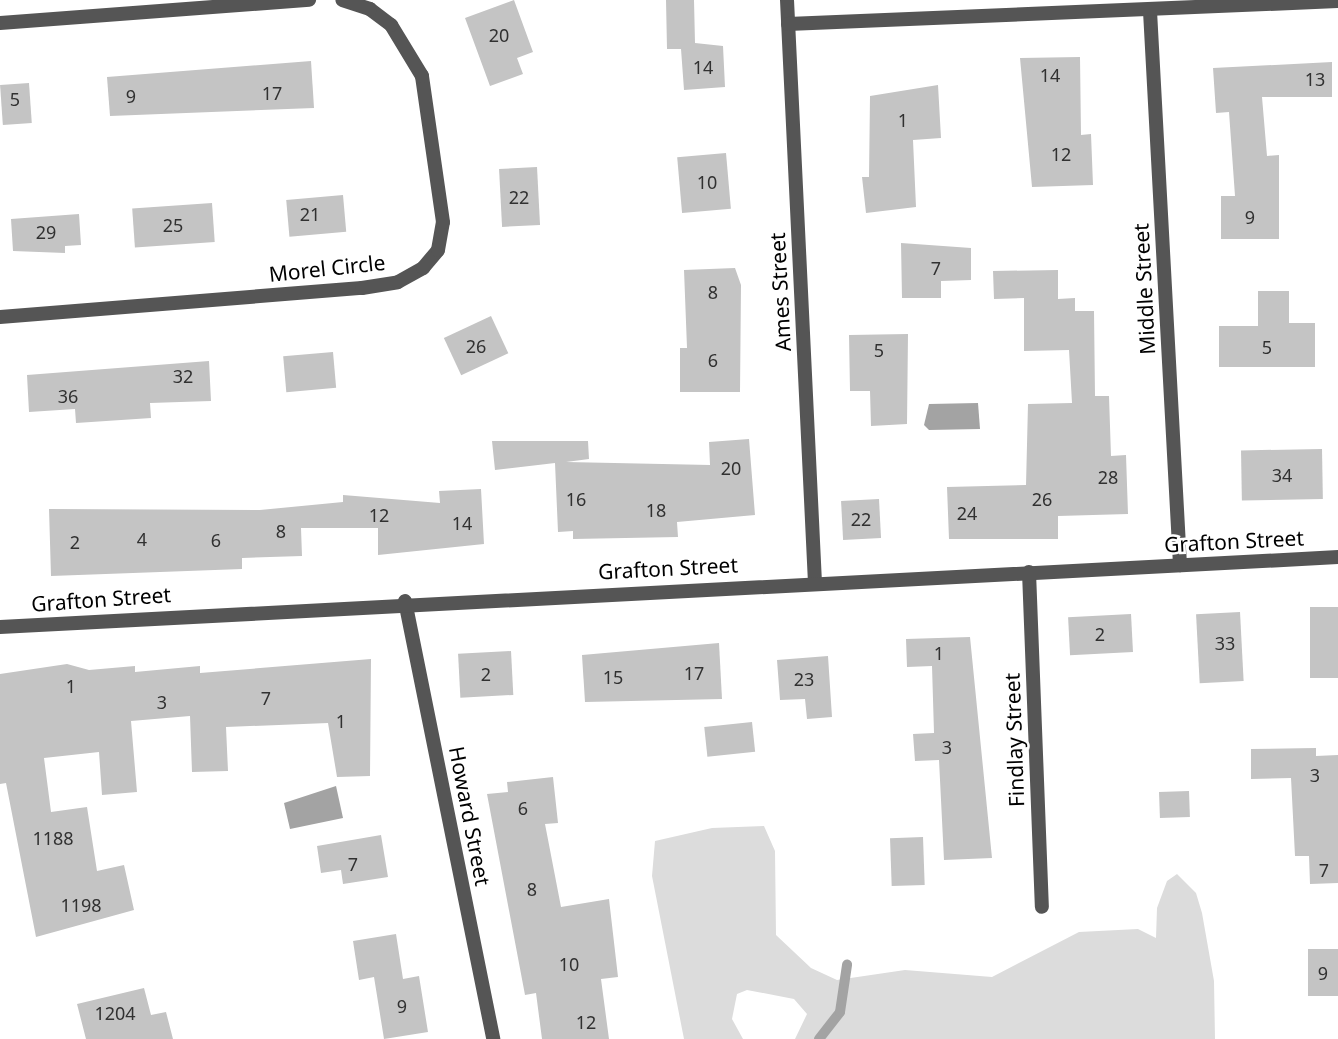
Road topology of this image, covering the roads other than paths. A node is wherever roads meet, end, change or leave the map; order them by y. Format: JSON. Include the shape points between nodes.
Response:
{"nodes":[{"id":1,"x":309,"y":0,"type":"edge"},
{"id":2,"x":342,"y":0,"type":"edge"},
{"id":3,"x":788,"y":0,"type":"edge"},
{"id":4,"x":1338,"y":1,"type":"edge"},
{"id":5,"x":1150,"y":11,"type":"junction"},
{"id":6,"x":0,"y":23,"type":"edge"},
{"id":7,"x":788,"y":24,"type":"junction"},
{"id":8,"x":0,"y":317,"type":"edge"},
{"id":9,"x":1338,"y":557,"type":"edge"},
{"id":10,"x":1180,"y":565,"type":"junction"},
{"id":11,"x":1029,"y":572,"type":"junction"},
{"id":12,"x":814,"y":582,"type":"junction"},
{"id":13,"x":405,"y":601,"type":"junction"},
{"id":14,"x":0,"y":627,"type":"edge"},
{"id":15,"x":1042,"y":906,"type":"dead end"},
{"id":16,"x":493,"y":1039,"type":"edge"}],
"edges":[{"from":1,"to":6,"type":"street"},
{"from":2,"to":8,"type":"street","name":"Morel Circle","via":[[370,9],[391,25],[422,76],[443,222],[438,250],[423,268],[398,282],[362,288]]},
{"from":3,"to":7,"type":"street","name":"Ames Street"},
{"from":4,"to":5,"type":"street"},
{"from":5,"to":7,"type":"street"},
{"from":5,"to":10,"type":"street","name":"Middle Street"},
{"from":7,"to":12,"type":"street","name":"Ames Street"},
{"from":9,"to":10,"type":"street","name":"Grafton Street"},
{"from":10,"to":11,"type":"street","name":"Grafton Street"},
{"from":11,"to":12,"type":"street","name":"Grafton Street"},
{"from":11,"to":15,"type":"street","name":"Findlay Street"},
{"from":12,"to":13,"type":"street","name":"Grafton Street"},
{"from":13,"to":14,"type":"street","name":"Grafton Street"},
{"from":13,"to":16,"type":"street","name":"Howard Street"}]}
